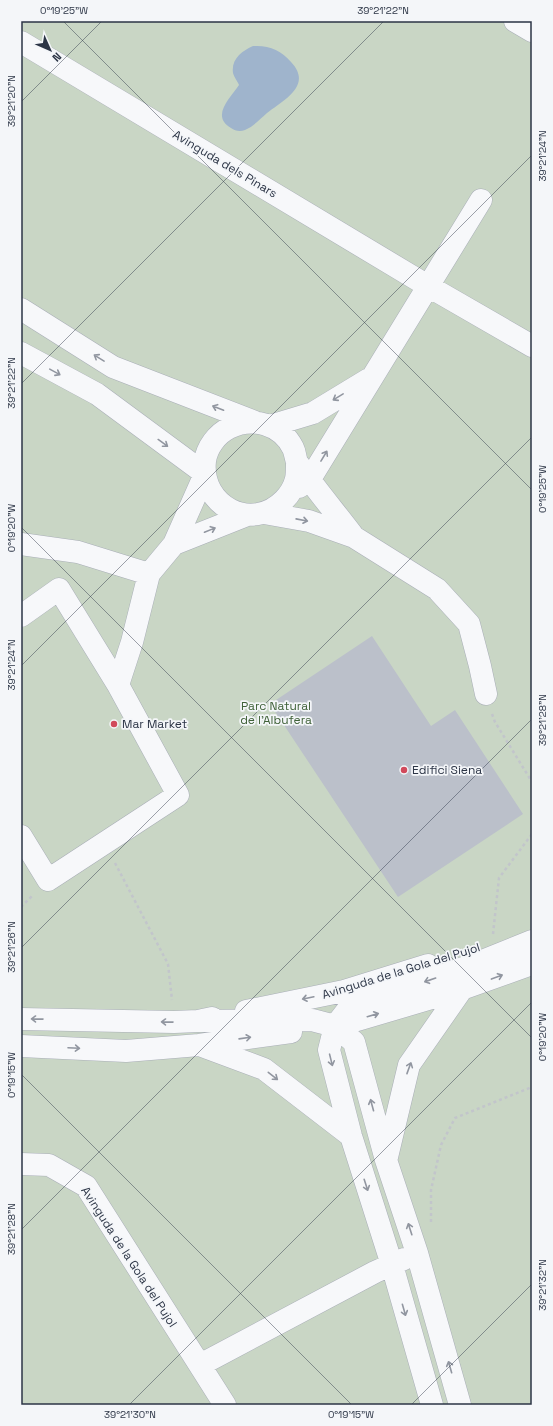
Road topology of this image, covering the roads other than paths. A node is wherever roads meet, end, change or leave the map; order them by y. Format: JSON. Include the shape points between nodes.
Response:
{"nodes":[{"id":1,"x":515,"y":21,"type":"edge"},
{"id":2,"x":532,"y":31,"type":"edge"},
{"id":3,"x":21,"y":42,"type":"edge"},
{"id":4,"x":481,"y":200,"type":"dead end"},
{"id":5,"x":428,"y":286,"type":"junction"},
{"id":6,"x":21,"y":309,"type":"edge"},
{"id":7,"x":532,"y":346,"type":"edge"},
{"id":8,"x":21,"y":353,"type":"edge"},
{"id":9,"x":372,"y":377,"type":"junction"},
{"id":10,"x":263,"y":424,"type":"junction"},
{"id":11,"x":304,"y":472,"type":"junction"},
{"id":12,"x":205,"y":473,"type":"junction"},
{"id":13,"x":256,"y":514,"type":"junction"},
{"id":14,"x":354,"y":537,"type":"junction"},
{"id":15,"x":21,"y":544,"type":"edge"},
{"id":16,"x":174,"y":544,"type":"junction"},
{"id":17,"x":149,"y":574,"type":"junction"},
{"id":18,"x":21,"y":616,"type":"edge"},
{"id":19,"x":118,"y":685,"type":"junction"},
{"id":20,"x":486,"y":694,"type":"road end"},
{"id":21,"x":21,"y":836,"type":"edge"},
{"id":22,"x":532,"y":927,"type":"edge"},
{"id":23,"x":532,"y":941,"type":"edge"},
{"id":24,"x":532,"y":964,"type":"edge"},
{"id":25,"x":462,"y":989,"type":"junction"},
{"id":26,"x":21,"y":1019,"type":"edge"},
{"id":27,"x":198,"y":1021,"type":"junction"},
{"id":28,"x":335,"y":1026,"type":"junction"},
{"id":29,"x":199,"y":1045,"type":"junction"},
{"id":30,"x":21,"y":1046,"type":"edge"},
{"id":31,"x":350,"y":1136,"type":"junction"},
{"id":32,"x":386,"y":1160,"type":"junction"},
{"id":33,"x":21,"y":1164,"type":"edge"},
{"id":34,"x":417,"y":1253,"type":"junction"},
{"id":35,"x":392,"y":1266,"type":"junction"},
{"id":36,"x":200,"y":1365,"type":"junction"},
{"id":37,"x":225,"y":1405,"type":"edge"},
{"id":38,"x":432,"y":1405,"type":"edge"},
{"id":39,"x":460,"y":1405,"type":"edge"}],
"edges":[{"from":1,"to":2,"type":"street"},
{"from":3,"to":5,"type":"street","name":"Avinguda dels Pinars"},
{"from":4,"to":5,"type":"street"},
{"from":5,"to":7,"type":"street","name":"Avinguda dels Pinars"},
{"from":5,"to":9,"type":"street"},
{"from":10,"to":6,"type":"street","one_way":true,"via":[[113,367]]},
{"from":8,"to":12,"type":"street","one_way":true,"via":[[97,394]]},
{"from":9,"to":10,"type":"street","one_way":true,"via":[[313,413]]},
{"from":11,"to":9,"type":"street","one_way":true},
{"from":10,"to":11,"type":"street","via":[[284,435]]},
{"from":10,"to":12,"type":"street","via":[[236,424],[222,432],[211,444],[205,459]]},
{"from":11,"to":13,"type":"street","via":[[290,494],[278,506]]},
{"from":11,"to":14,"type":"street"},
{"from":12,"to":13,"type":"street","via":[[209,488],[218,501],[231,511]]},
{"from":12,"to":16,"type":"street"},
{"from":13,"to":14,"type":"street","one_way":true,"via":[[309,521]]},
{"from":16,"to":13,"type":"street","one_way":true},
{"from":14,"to":20,"type":"street","via":[[437,589],[469,624]]},
{"from":15,"to":17,"type":"street","via":[[78,552]]},
{"from":16,"to":17,"type":"street"},
{"from":17,"to":19,"type":"street"},
{"from":18,"to":19,"type":"street","via":[[59,590]]},
{"from":19,"to":21,"type":"street","via":[[178,794],[48,880]]},
{"from":22,"to":27,"type":"street","name":"Avinguda de la Gola del Pujol","one_way":true,"via":[[474,952],[344,991]]},
{"from":23,"to":28,"type":"street","name":"Avinguda de la Gola del Pujol","one_way":true,"via":[[475,964],[349,1008]]},
{"from":25,"to":24,"type":"street","one_way":true},
{"from":28,"to":25,"type":"street","one_way":true},
{"from":32,"to":25,"type":"street","one_way":true,"via":[[409,1065]]},
{"from":27,"to":26,"type":"street","name":"Avinguda de la Gola del Pujol","one_way":true},
{"from":27,"to":28,"type":"street","name":"Avinguda de la Gola del Pujol","via":[[312,1020]]},
{"from":29,"to":28,"type":"street","one_way":true},
{"from":28,"to":31,"type":"street","name":"Avinguda de la Gola del Pujol","one_way":true,"via":[[329,1050]]},
{"from":32,"to":28,"type":"street","name":"Avinguda de la Gola del Pujol","one_way":true,"via":[[354,1042]]},
{"from":30,"to":29,"type":"street","one_way":true,"via":[[126,1051]]},
{"from":29,"to":31,"type":"street","one_way":true,"via":[[264,1069]]},
{"from":31,"to":35,"type":"street","name":"Avinguda de la Gola del Pujol","one_way":true},
{"from":34,"to":32,"type":"street","name":"Avinguda de la Gola del Pujol","one_way":true},
{"from":33,"to":36,"type":"street","name":"Avinguda de la Gola del Pujol","via":[[49,1165],[86,1186]]},
{"from":34,"to":35,"type":"street"},
{"from":39,"to":34,"type":"street","name":"Avinguda de la Gola del Pujol","one_way":true},
{"from":35,"to":36,"type":"street"},
{"from":35,"to":38,"type":"street","name":"Avinguda de la Gola del Pujol","one_way":true},
{"from":36,"to":37,"type":"street","name":"Avinguda de la Gola del Pujol"}]}
